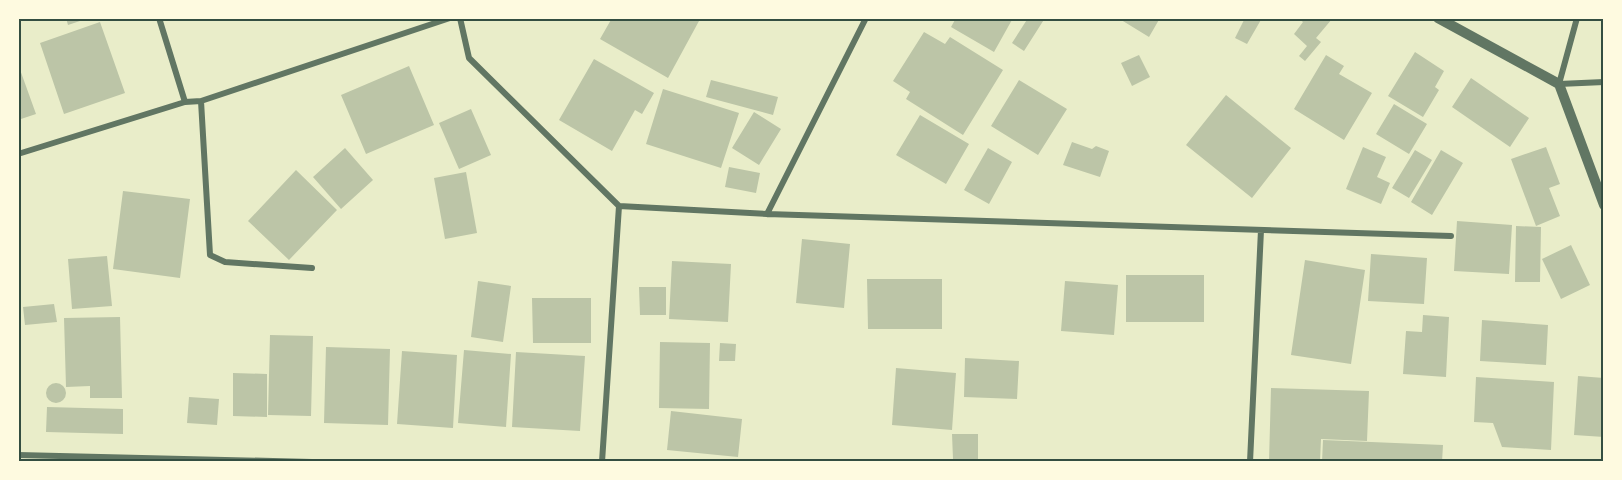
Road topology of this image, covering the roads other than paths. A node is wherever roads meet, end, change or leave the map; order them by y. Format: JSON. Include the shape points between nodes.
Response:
{"nodes":[{"id":1,"x":159,"y":18,"type":"edge"},
{"id":2,"x":450,"y":18,"type":"edge"},
{"id":3,"x":460,"y":18,"type":"edge"},
{"id":4,"x":867,"y":18,"type":"edge"},
{"id":5,"x":1438,"y":18,"type":"edge"},
{"id":6,"x":1577,"y":18,"type":"edge"},
{"id":7,"x":1604,"y":82,"type":"edge"},
{"id":8,"x":1560,"y":84,"type":"junction"},
{"id":9,"x":201,"y":100,"type":"junction"},
{"id":10,"x":185,"y":102,"type":"junction"},
{"id":11,"x":18,"y":154,"type":"edge"},
{"id":12,"x":1604,"y":205,"type":"edge"},
{"id":13,"x":619,"y":206,"type":"junction"},
{"id":14,"x":767,"y":214,"type":"junction"},
{"id":15,"x":1261,"y":230,"type":"junction"},
{"id":16,"x":1451,"y":236,"type":"dead end"},
{"id":17,"x":312,"y":268,"type":"dead end"},
{"id":18,"x":18,"y":454,"type":"edge"},
{"id":19,"x":312,"y":462,"type":"edge"},
{"id":20,"x":602,"y":462,"type":"edge"},
{"id":21,"x":1250,"y":462,"type":"edge"}],
"edges":[{"from":1,"to":10,"type":"street"},
{"from":2,"to":9,"type":"street"},
{"from":3,"to":13,"type":"street","via":[[470,58]]},
{"from":4,"to":14,"type":"street"},
{"from":5,"to":8,"type":"street"},
{"from":6,"to":8,"type":"street"},
{"from":7,"to":8,"type":"street"},
{"from":8,"to":12,"type":"street"},
{"from":9,"to":10,"type":"street"},
{"from":9,"to":17,"type":"street","via":[[210,255],[225,262]]},
{"from":10,"to":11,"type":"street"},
{"from":13,"to":14,"type":"street"},
{"from":13,"to":20,"type":"street"},
{"from":14,"to":15,"type":"street"},
{"from":15,"to":16,"type":"street"},
{"from":15,"to":21,"type":"street"},
{"from":18,"to":19,"type":"street"}]}
